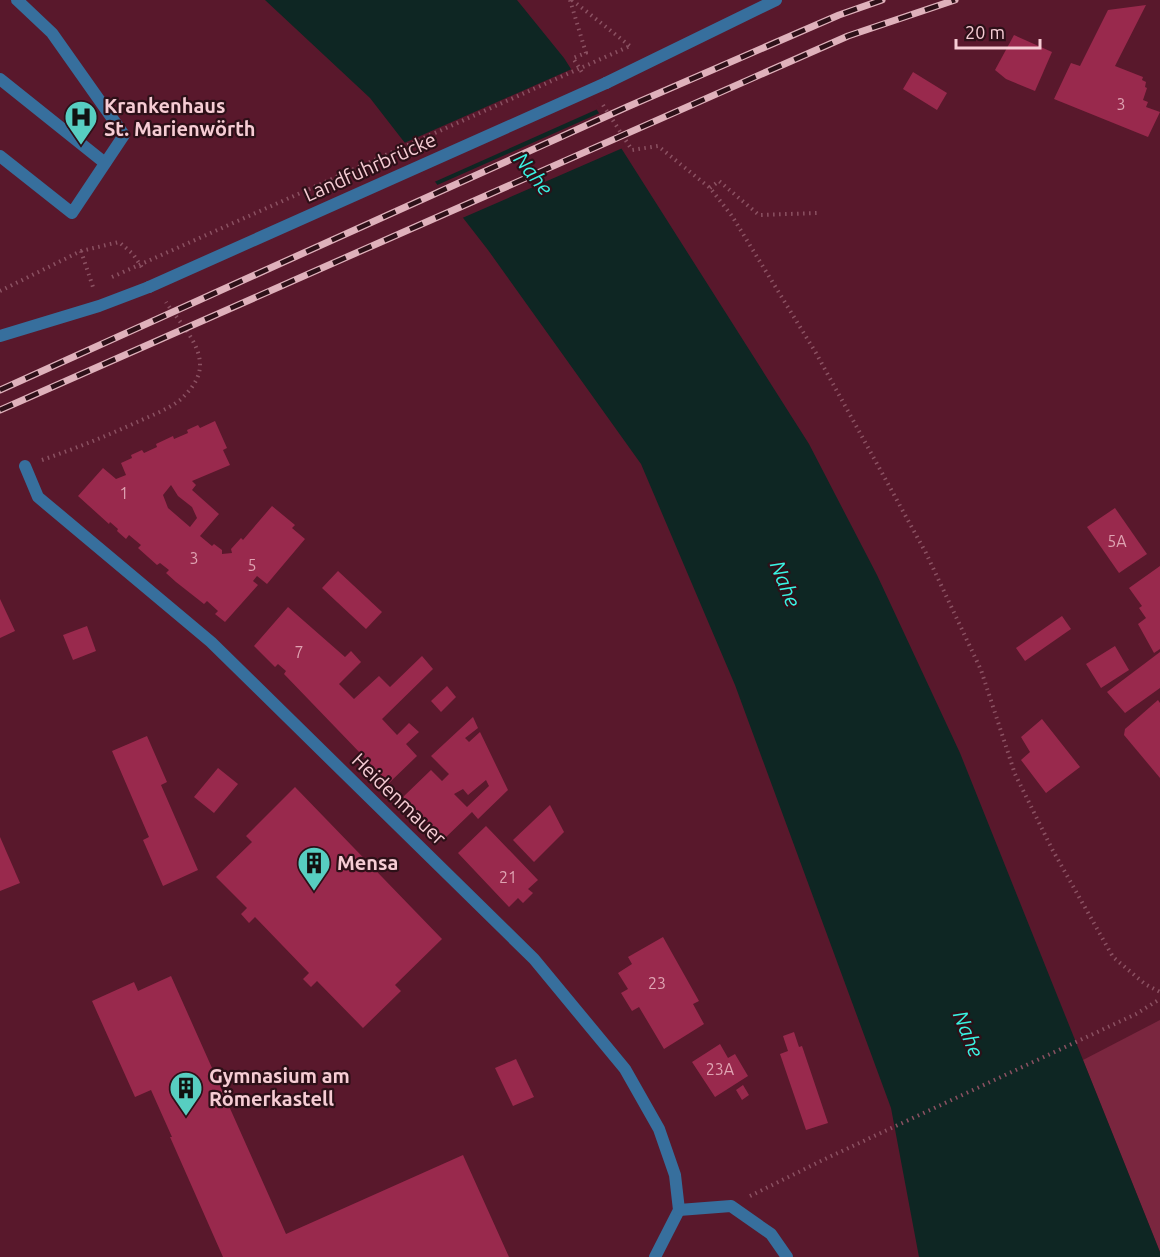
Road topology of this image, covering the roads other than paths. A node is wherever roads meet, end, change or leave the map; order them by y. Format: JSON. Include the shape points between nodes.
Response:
{"nodes":[{"id":1,"x":17,"y":0,"type":"edge"},
{"id":2,"x":776,"y":0,"type":"edge"},
{"id":3,"x":0,"y":79,"type":"edge"},
{"id":4,"x":0,"y":156,"type":"edge"},
{"id":5,"x":105,"y":163,"type":"junction"},
{"id":6,"x":50,"y":321,"type":"junction"},
{"id":7,"x":0,"y":327,"type":"edge"},
{"id":8,"x":0,"y":336,"type":"edge"},
{"id":9,"x":25,"y":466,"type":"road end"},
{"id":10,"x":679,"y":1210,"type":"junction"},
{"id":11,"x":655,"y":1257,"type":"edge"},
{"id":12,"x":787,"y":1257,"type":"edge"}],
"edges":[{"from":1,"to":5,"type":"street","via":[[52,33],[124,135]]},
{"from":2,"to":6,"type":"street","name":"Landfuhrbrücke","bridge":true,"via":[[606,83],[149,287]]},
{"from":3,"to":5,"type":"street"},
{"from":4,"to":5,"type":"street","via":[[72,213]]},
{"from":6,"to":7,"type":"street"},
{"from":6,"to":8,"type":"street"},
{"from":9,"to":10,"type":"street","name":"Heidenmauer","via":[[38,497],[211,642],[534,959],[625,1069],[659,1129],[675,1175]]},
{"from":10,"to":11,"type":"street"},
{"from":10,"to":12,"type":"street","via":[[730,1206],[771,1234]]}]}
